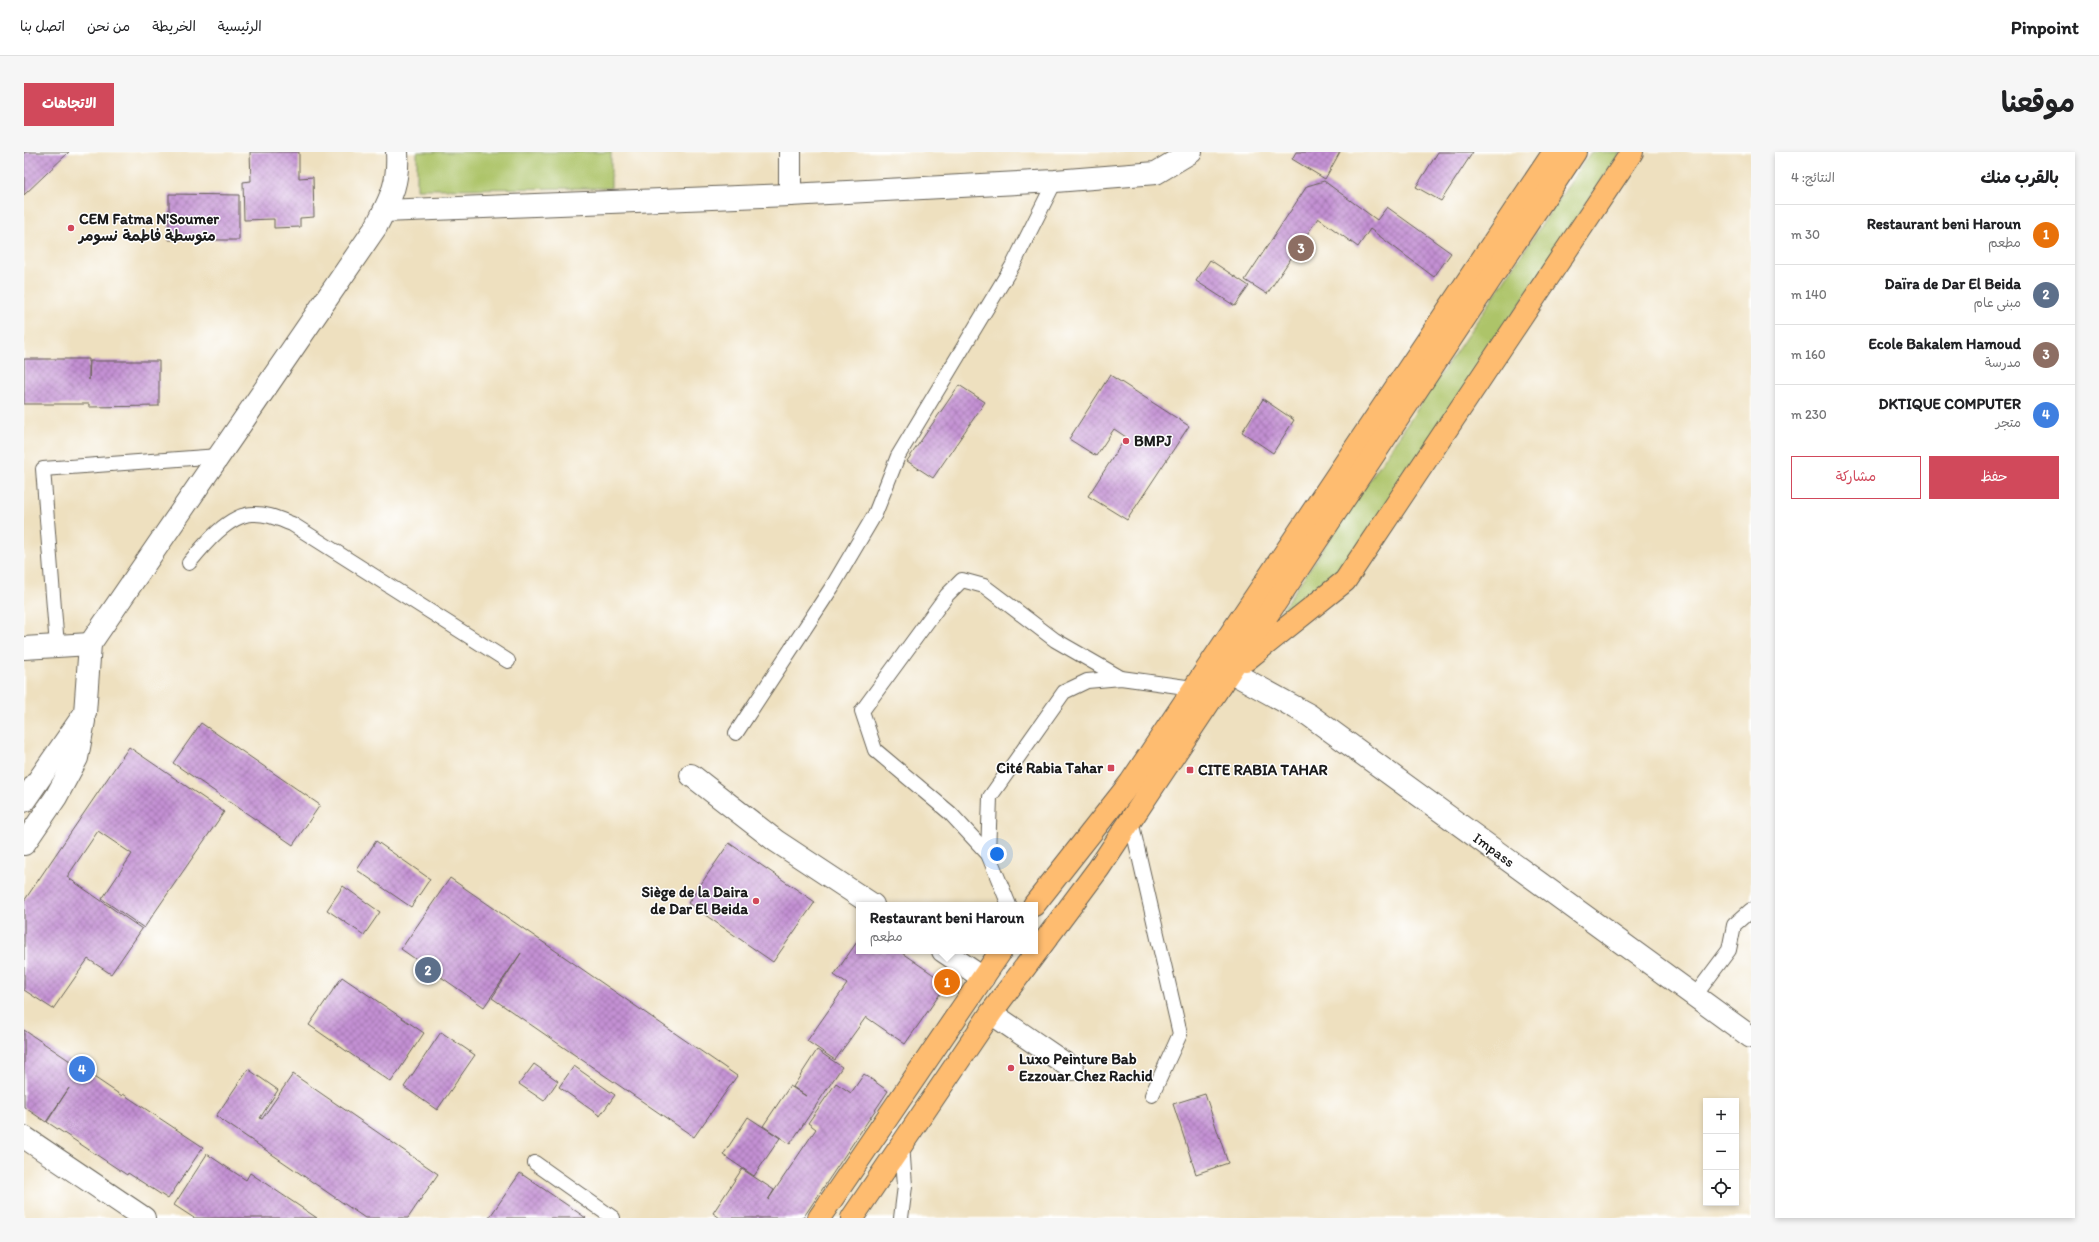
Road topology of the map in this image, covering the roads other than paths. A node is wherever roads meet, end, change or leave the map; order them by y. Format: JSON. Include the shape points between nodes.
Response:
{"nodes":[{"id":1,"x":397,"y":152,"type":"edge"},
{"id":2,"x":790,"y":152,"type":"edge"},
{"id":3,"x":1191,"y":152,"type":"edge"},
{"id":4,"x":1575,"y":152,"type":"edge"},
{"id":5,"x":1632,"y":152,"type":"edge"},
{"id":6,"x":1552,"y":153,"type":"edge"},
{"id":7,"x":1055,"y":181,"type":"junction"},
{"id":8,"x":790,"y":195,"type":"junction"},
{"id":9,"x":384,"y":211,"type":"junction"},
{"id":10,"x":219,"y":456,"type":"junction"},
{"id":11,"x":189,"y":563,"type":"dead end"},
{"id":12,"x":90,"y":644,"type":"junction"},
{"id":13,"x":57,"y":646,"type":"junction"},
{"id":14,"x":24,"y":648,"type":"edge"},
{"id":15,"x":508,"y":661,"type":"dead end"},
{"id":16,"x":1231,"y":672,"type":"junction"},
{"id":17,"x":1121,"y":678,"type":"junction"},
{"id":18,"x":1193,"y":688,"type":"junction"},
{"id":19,"x":85,"y":713,"type":"junction"},
{"id":20,"x":736,"y":733,"type":"dead end"},
{"id":21,"x":691,"y":775,"type":"dead end"},
{"id":22,"x":24,"y":802,"type":"edge"},
{"id":23,"x":1131,"y":820,"type":"junction"},
{"id":24,"x":24,"y":844,"type":"edge"},
{"id":25,"x":988,"y":854,"type":"junction"},
{"id":26,"x":868,"y":902,"type":"edge"},
{"id":27,"x":1008,"y":902,"type":"edge"},
{"id":28,"x":1036,"y":902,"type":"edge"},
{"id":29,"x":1751,"y":910,"type":"edge"},
{"id":30,"x":1038,"y":950,"type":"edge"},
{"id":31,"x":947,"y":954,"type":"edge"},
{"id":32,"x":999,"y":954,"type":"edge"},
{"id":33,"x":1035,"y":954,"type":"edge"},
{"id":34,"x":983,"y":978,"type":"junction"},
{"id":35,"x":1694,"y":997,"type":"junction"},
{"id":36,"x":991,"y":1013,"type":"junction"},
{"id":37,"x":1751,"y":1037,"type":"edge"},
{"id":38,"x":1073,"y":1069,"type":"dead end"},
{"id":39,"x":1152,"y":1095,"type":"dead end"},
{"id":40,"x":24,"y":1137,"type":"edge"},
{"id":41,"x":902,"y":1142,"type":"junction"},
{"id":42,"x":534,"y":1163,"type":"dead end"},
{"id":43,"x":144,"y":1218,"type":"edge"},
{"id":44,"x":613,"y":1218,"type":"edge"},
{"id":45,"x":819,"y":1218,"type":"edge"},
{"id":46,"x":852,"y":1218,"type":"edge"},
{"id":47,"x":901,"y":1218,"type":"edge"}],
"edges":[{"from":1,"to":9,"type":"street","via":[[399,173],[391,199]]},
{"from":2,"to":8,"type":"street"},
{"from":3,"to":7,"type":"street","via":[[1156,173]]},
{"from":4,"to":16,"type":"highway"},
{"from":5,"to":16,"type":"highway","via":[[1345,581]]},
{"from":6,"to":18,"type":"highway"},
{"from":7,"to":8,"type":"street"},
{"from":7,"to":20,"type":"lane","via":[[1014,263],[898,456],[875,514],[832,587]]},
{"from":8,"to":9,"type":"street"},
{"from":9,"to":10,"type":"street","via":[[376,227]]},
{"from":10,"to":12,"type":"street"},
{"from":10,"to":13,"type":"lane","via":[[43,469]]},
{"from":11,"to":15,"type":"lane","via":[[209,538],[232,522],[251,514],[272,516],[292,524]]},
{"from":12,"to":13,"type":"street"},
{"from":12,"to":19,"type":"street"},
{"from":13,"to":14,"type":"street"},
{"from":16,"to":23,"type":"highway"},
{"from":16,"to":35,"type":"street","name":"Impass","via":[[1309,715]]},
{"from":17,"to":18,"type":"lane"},
{"from":17,"to":25,"type":"lane","via":[[1087,681],[1064,692],[990,797]]},
{"from":17,"to":25,"type":"lane","via":[[1055,640],[984,586],[962,580],[947,595],[862,711],[875,750],[950,813]]},
{"from":18,"to":28,"type":"highway","via":[[1131,782]]},
{"from":19,"to":22,"type":"street"},
{"from":19,"to":24,"type":"street","via":[[77,758],[56,797]]},
{"from":21,"to":26,"type":"street","via":[[776,841]]},
{"from":23,"to":30,"type":"highway","via":[[1100,868]]},
{"from":23,"to":39,"type":"lane","via":[[1180,1034]]},
{"from":25,"to":27,"type":"lane"},
{"from":29,"to":35,"type":"lane","via":[[1734,925],[1728,950]]},
{"from":31,"to":34,"type":"street"},
{"from":32,"to":34,"type":"highway"},
{"from":33,"to":36,"type":"highway"},
{"from":34,"to":45,"type":"highway"},
{"from":35,"to":37,"type":"street","name":"Impass"},
{"from":36,"to":38,"type":"street"},
{"from":36,"to":41,"type":"highway"},
{"from":40,"to":43,"type":"street"},
{"from":41,"to":46,"type":"highway"},
{"from":41,"to":47,"type":"lane","via":[[905,1186]]},
{"from":42,"to":44,"type":"lane"}]}
